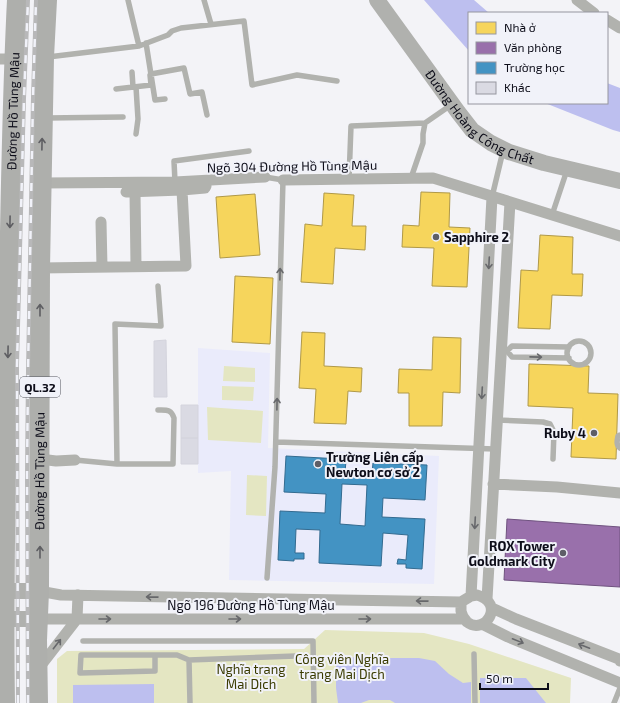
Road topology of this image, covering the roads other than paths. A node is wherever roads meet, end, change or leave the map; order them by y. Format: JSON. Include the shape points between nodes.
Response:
{"nodes":[{"id":1,"x":128,"y":0,"type":"edge"},
{"id":2,"x":204,"y":0,"type":"edge"},
{"id":3,"x":377,"y":0,"type":"edge"},
{"id":4,"x":577,"y":0,"type":"edge"},
{"id":5,"x":17,"y":7,"type":"edge"},
{"id":6,"x":46,"y":7,"type":"edge"},
{"id":7,"x":593,"y":12,"type":"edge"},
{"id":8,"x":608,"y":21,"type":"edge"},
{"id":9,"x":211,"y":24,"type":"junction"},
{"id":10,"x":620,"y":28,"type":"edge"},
{"id":11,"x":146,"y":43,"type":"junction"},
{"id":12,"x":139,"y":46,"type":"junction"},
{"id":13,"x":44,"y":57,"type":"junction"},
{"id":14,"x":7,"y":59,"type":"edge"},
{"id":15,"x":132,"y":72,"type":"dead end"},
{"id":16,"x":151,"y":74,"type":"junction"},
{"id":17,"x":337,"y":81,"type":"dead end"},
{"id":18,"x":135,"y":87,"type":"junction"},
{"id":19,"x":116,"y":89,"type":"dead end"},
{"id":20,"x":165,"y":99,"type":"dead end"},
{"id":21,"x":452,"y":104,"type":"junction"},
{"id":22,"x":207,"y":115,"type":"dead end"},
{"id":23,"x":123,"y":117,"type":"dead end"},
{"id":24,"x":43,"y":118,"type":"junction"},
{"id":25,"x":425,"y":123,"type":"junction"},
{"id":26,"x":136,"y":134,"type":"dead end"},
{"id":27,"x":503,"y":148,"type":"junction"},
{"id":28,"x":249,"y":151,"type":"dead end"},
{"id":29,"x":567,"y":168,"type":"junction"},
{"id":30,"x":265,"y":177,"type":"joint"},
{"id":31,"x":411,"y":178,"type":"junction"},
{"id":32,"x":349,"y":179,"type":"junction"},
{"id":33,"x":283,"y":180,"type":"junction"},
{"id":34,"x":620,"y":181,"type":"edge"},
{"id":35,"x":6,"y":183,"type":"edge"},
{"id":36,"x":42,"y":183,"type":"junction"},
{"id":37,"x":179,"y":186,"type":"junction"},
{"id":38,"x":128,"y":189,"type":"junction"},
{"id":39,"x":492,"y":197,"type":"junction"},
{"id":40,"x":510,"y":202,"type":"junction"},
{"id":41,"x":552,"y":215,"type":"junction"},
{"id":42,"x":101,"y":222,"type":"dead end"},
{"id":43,"x":620,"y":236,"type":"edge"},
{"id":44,"x":136,"y":266,"type":"junction"},
{"id":45,"x":102,"y":267,"type":"junction"},
{"id":46,"x":40,"y":270,"type":"junction"},
{"id":47,"x":9,"y":273,"type":"junction"},
{"id":48,"x":158,"y":286,"type":"dead end"},
{"id":49,"x":486,"y":312,"type":"junction"},
{"id":50,"x":503,"y":312,"type":"junction"},
{"id":51,"x":569,"y":347,"type":"junction"},
{"id":52,"x":504,"y":351,"type":"junction"},
{"id":53,"x":569,"y":358,"type":"junction"},
{"id":54,"x":4,"y":389,"type":"edge"},
{"id":55,"x":158,"y":410,"type":"dead end"},
{"id":56,"x":497,"y":420,"type":"junction"},
{"id":57,"x":620,"y":435,"type":"edge"},
{"id":58,"x":276,"y":442,"type":"junction"},
{"id":59,"x":620,"y":448,"type":"edge"},
{"id":60,"x":479,"y":449,"type":"junction"},
{"id":61,"x":495,"y":450,"type":"junction"},
{"id":62,"x":40,"y":459,"type":"junction"},
{"id":63,"x":75,"y":460,"type":"joint"},
{"id":64,"x":553,"y":460,"type":"dead end"},
{"id":65,"x":117,"y":464,"type":"junction"},
{"id":66,"x":494,"y":484,"type":"junction"},
{"id":67,"x":620,"y":493,"type":"edge"},
{"id":68,"x":2,"y":534,"type":"edge"},
{"id":69,"x":267,"y":578,"type":"dead end"},
{"id":70,"x":2,"y":591,"type":"edge"},
{"id":71,"x":40,"y":591,"type":"junction"},
{"id":72,"x":78,"y":596,"type":"junction"},
{"id":73,"x":471,"y":596,"type":"junction"},
{"id":74,"x":461,"y":602,"type":"junction"},
{"id":75,"x":489,"y":603,"type":"junction"},
{"id":76,"x":2,"y":619,"type":"edge"},
{"id":77,"x":38,"y":619,"type":"junction"},
{"id":78,"x":77,"y":619,"type":"junction"},
{"id":79,"x":464,"y":619,"type":"junction"},
{"id":80,"x":482,"y":624,"type":"junction"},
{"id":81,"x":83,"y":641,"type":"dead end"},
{"id":82,"x":2,"y":644,"type":"edge"},
{"id":83,"x":474,"y":654,"type":"dead end"},
{"id":84,"x":155,"y":655,"type":"junction"},
{"id":85,"x":296,"y":656,"type":"dead end"},
{"id":86,"x":620,"y":657,"type":"edge"},
{"id":87,"x":189,"y":660,"type":"junction"},
{"id":88,"x":37,"y":670,"type":"junction"},
{"id":89,"x":620,"y":683,"type":"edge"},
{"id":90,"x":620,"y":688,"type":"edge"},
{"id":91,"x":5,"y":703,"type":"edge"},
{"id":92,"x":38,"y":703,"type":"edge"},
{"id":93,"x":190,"y":703,"type":"edge"},
{"id":94,"x":314,"y":703,"type":"edge"},
{"id":95,"x":475,"y":703,"type":"edge"},
{"id":96,"x":614,"y":703,"type":"edge"}],
"edges":[{"from":1,"to":12,"type":"lane"},
{"from":2,"to":9,"type":"lane"},
{"from":3,"to":21,"type":"street","name":"Đường Hoàng Công Chất"},
{"from":4,"to":7,"type":"street"},
{"from":5,"to":6,"type":"highway"},
{"from":5,"to":14,"type":"highway","name":"Đường Hồ Tùng Mậu","number":"QL.32"},
{"from":6,"to":13,"type":"highway","name":"Đường Hồ Tùng Mậu","number":"QL.32"},
{"from":8,"to":10,"type":"street"},
{"from":9,"to":11,"type":"lane","via":[[181,28]]},
{"from":9,"to":17,"type":"lane","via":[[244,21],[252,85],[297,75]]},
{"from":11,"to":12,"type":"lane"},
{"from":11,"to":16,"type":"lane"},
{"from":12,"to":13,"type":"lane"},
{"from":13,"to":24,"type":"highway","name":"Đường Hồ Tùng Mậu","number":"QL.32"},
{"from":14,"to":35,"type":"highway","name":"Đường Hồ Tùng Mậu","number":"QL.32"},
{"from":15,"to":18,"type":"lane"},
{"from":16,"to":18,"type":"lane","via":[[151,85]]},
{"from":16,"to":20,"type":"lane","via":[[155,100]]},
{"from":16,"to":22,"type":"lane","via":[[184,68],[190,94],[202,92]]},
{"from":18,"to":19,"type":"lane"},
{"from":18,"to":26,"type":"lane","via":[[138,119]]},
{"from":21,"to":25,"type":"lane"},
{"from":21,"to":27,"type":"street","name":"Đường Hoàng Công Chất","via":[[472,130]]},
{"from":23,"to":24,"type":"lane"},
{"from":36,"to":24,"type":"highway","name":"Đường Hồ Tùng Mậu","number":"QL.32","one_way":true},
{"from":25,"to":31,"type":"lane","via":[[423,143]]},
{"from":25,"to":32,"type":"lane","via":[[351,126]]},
{"from":27,"to":29,"type":"street","name":"Đường Hoàng Công Chất","via":[[544,163]]},
{"from":27,"to":39,"type":"lane"},
{"from":28,"to":37,"type":"lane","via":[[174,161]]},
{"from":29,"to":34,"type":"street","name":"Đường Hoàng Công Chất"},
{"from":29,"to":41,"type":"lane"},
{"from":30,"to":33,"type":"lane","name":"Ngõ 304 Đường Hồ Tùng Mậu"},
{"from":30,"to":37,"type":"street","name":"Ngõ 304 Đường Hồ Tùng Mậu","via":[[211,180],[205,188]]},
{"from":31,"to":32,"type":"street","name":"Ngõ 304 Đường Hồ Tùng Mậu"},
{"from":31,"to":39,"type":"street","name":"Ngõ 304 Đường Hồ Tùng Mậu","via":[[433,178]]},
{"from":32,"to":33,"type":"street","name":"Ngõ 304 Đường Hồ Tùng Mậu"},
{"from":58,"to":33,"type":"lane","one_way":true},
{"from":35,"to":36,"type":"highway"},
{"from":35,"to":47,"type":"highway","name":"Đường Hồ Tùng Mậu","number":"QL.32","one_way":true},
{"from":36,"to":38,"type":"street"},
{"from":36,"to":46,"type":"highway","name":"Đường Hồ Tùng Mậu","number":"QL.32"},
{"from":37,"to":38,"type":"street"},
{"from":37,"to":44,"type":"street","via":[[186,266]]},
{"from":38,"to":44,"type":"street"},
{"from":39,"to":40,"type":"street","name":"Ngõ 304 Đường Hồ Tùng Mậu"},
{"from":39,"to":49,"type":"street","one_way":true},
{"from":40,"to":41,"type":"street","name":"Ngõ 304 Đường Hồ Tùng Mậu"},
{"from":40,"to":50,"type":"street"},
{"from":41,"to":43,"type":"street","name":"Ngõ 304 Đường Hồ Tùng Mậu"},
{"from":42,"to":45,"type":"street"},
{"from":44,"to":45,"type":"street"},
{"from":45,"to":46,"type":"street"},
{"from":46,"to":47,"type":"highway"},
{"from":62,"to":46,"type":"highway","name":"Đường Hồ Tùng Mậu","number":"QL.32","one_way":true},
{"from":47,"to":54,"type":"highway","name":"Đường Hồ Tùng Mậu","number":"QL.32","one_way":true},
{"from":48,"to":65,"type":"lane","via":[[161,326],[115,324]]},
{"from":49,"to":50,"type":"street"},
{"from":49,"to":60,"type":"street","one_way":true},
{"from":50,"to":52,"type":"street"},
{"from":51,"to":52,"type":"lane","via":[[512,346]]},
{"from":51,"to":53,"type":"lane"},
{"from":51,"to":53,"type":"lane","via":[[575,342],[583,342],[589,347],[591,354],[588,361],[581,365],[574,364]]},
{"from":52,"to":53,"type":"lane","one_way":true,"via":[[512,357]]},
{"from":52,"to":56,"type":"street"},
{"from":54,"to":68,"type":"highway","name":"Đường Hồ Tùng Mậu","number":"QL.32"},
{"from":55,"to":65,"type":"lane","via":[[169,411],[174,418],[174,464]]},
{"from":56,"to":61,"type":"street"},
{"from":56,"to":64,"type":"lane","via":[[550,424],[554,432]]},
{"from":57,"to":59,"type":"lane","via":[[617,442]]},
{"from":58,"to":60,"type":"lane"},
{"from":58,"to":69,"type":"lane"},
{"from":60,"to":61,"type":"lane"},
{"from":60,"to":73,"type":"street","one_way":true},
{"from":61,"to":66,"type":"street"},
{"from":62,"to":63,"type":"street"},
{"from":71,"to":62,"type":"highway","name":"Đường Hồ Tùng Mậu","number":"QL.32","one_way":true},
{"from":63,"to":65,"type":"lane"},
{"from":66,"to":67,"type":"street"},
{"from":66,"to":75,"type":"street"},
{"from":68,"to":70,"type":"highway","name":"Đường Hồ Tùng Mậu","number":"QL.32"},
{"from":70,"to":71,"type":"street"},
{"from":70,"to":76,"type":"highway","name":"Đường Hồ Tùng Mậu","number":"QL.32"},
{"from":71,"to":72,"type":"street","name":"Ngõ 196 Đường Hồ Tùng Mậu"},
{"from":71,"to":77,"type":"highway","name":"Đường Hồ Tùng Mậu","number":"QL.32"},
{"from":74,"to":72,"type":"street","name":"Ngõ 196 Đường Hồ Tùng Mậu","one_way":true},
{"from":72,"to":78,"type":"street"},
{"from":73,"to":74,"type":"street"},
{"from":73,"to":75,"type":"street","via":[[484,597]]},
{"from":74,"to":79,"type":"street"},
{"from":75,"to":80,"type":"street","via":[[491,615],[488,621]]},
{"from":86,"to":75,"type":"street","one_way":true,"via":[[516,619]]},
{"from":76,"to":77,"type":"street"},
{"from":76,"to":82,"type":"highway","name":"Đường Hồ Tùng Mậu","number":"QL.32"},
{"from":77,"to":78,"type":"street","name":"Ngõ 196 Đường Hồ Tùng Mậu"},
{"from":77,"to":88,"type":"highway","name":"Đường Hồ Tùng Mậu","number":"QL.32"},
{"from":78,"to":79,"type":"street","name":"Ngõ 196 Đường Hồ Tùng Mậu","one_way":true},
{"from":88,"to":78,"type":"street","one_way":true},
{"from":79,"to":80,"type":"street","via":[[475,626]]},
{"from":80,"to":89,"type":"street","one_way":true},
{"from":81,"to":94,"type":"lane","via":[[313,641]]},
{"from":82,"to":91,"type":"highway","name":"Đường Hồ Tùng Mậu","number":"QL.32"},
{"from":83,"to":95,"type":"lane"},
{"from":84,"to":84,"type":"lane","via":[[81,655],[80,673],[155,671]]},
{"from":84,"to":87,"type":"lane","via":[[178,655]]},
{"from":85,"to":87,"type":"lane"},
{"from":87,"to":93,"type":"lane"},
{"from":88,"to":92,"type":"highway","name":"Đường Hồ Tùng Mậu","number":"QL.32"},
{"from":90,"to":96,"type":"lane"}]}
